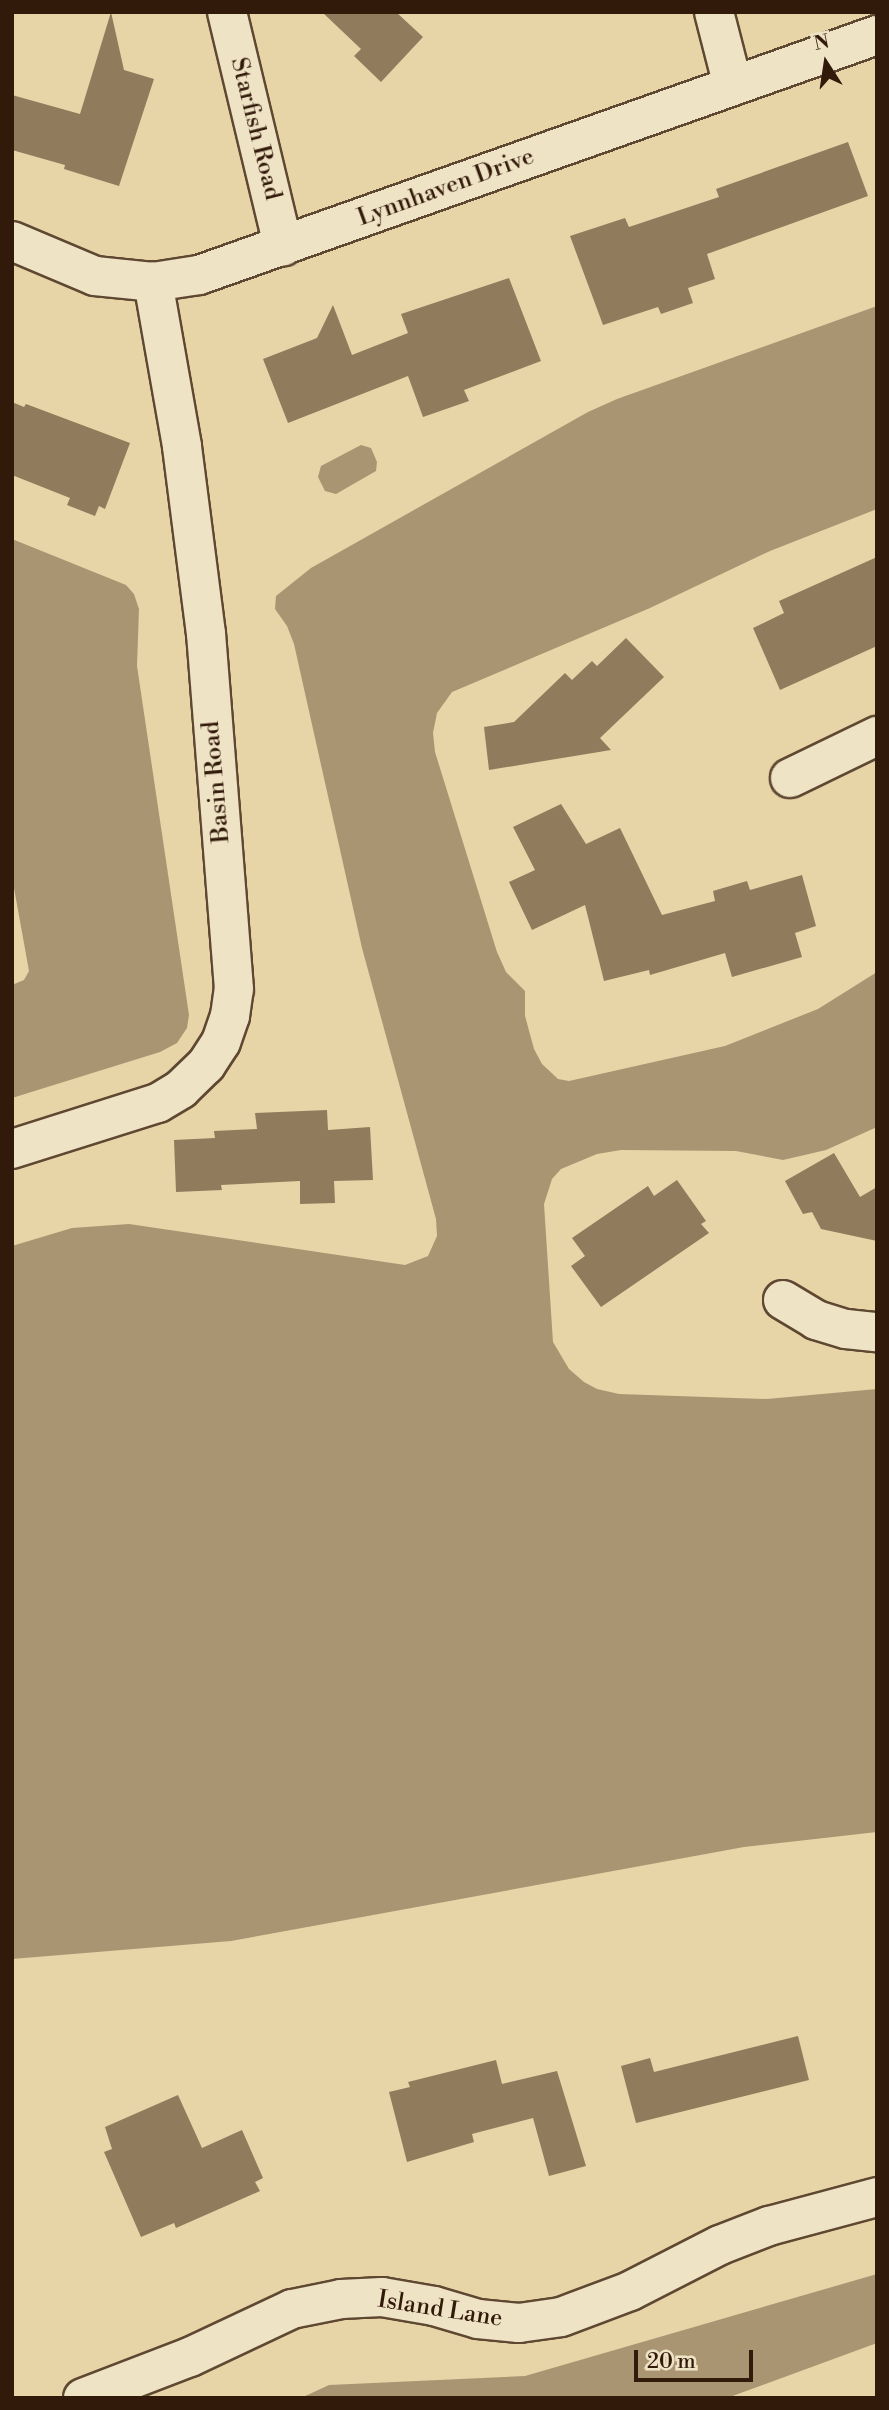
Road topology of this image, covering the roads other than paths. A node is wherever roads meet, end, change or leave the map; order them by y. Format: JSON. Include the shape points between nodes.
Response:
{"nodes":[{"id":1,"x":227,"y":12,"type":"edge"},
{"id":2,"x":714,"y":12,"type":"edge"},
{"id":3,"x":877,"y":35,"type":"edge"},
{"id":4,"x":733,"y":86,"type":"junction"},
{"id":5,"x":12,"y":241,"type":"edge"},
{"id":6,"x":283,"y":246,"type":"junction"},
{"id":7,"x":153,"y":282,"type":"junction"},
{"id":8,"x":877,"y":736,"type":"edge"},
{"id":9,"x":790,"y":778,"type":"dead end"},
{"id":10,"x":12,"y":1149,"type":"edge"},
{"id":11,"x":783,"y":1300,"type":"dead end"},
{"id":12,"x":877,"y":1332,"type":"edge"},
{"id":13,"x":877,"y":2197,"type":"edge"},
{"id":14,"x":83,"y":2398,"type":"edge"}],
"edges":[{"from":1,"to":6,"type":"street","name":"Starfish Road"},
{"from":2,"to":4,"type":"street"},
{"from":3,"to":4,"type":"street","name":"Lynnhaven Drive"},
{"from":4,"to":6,"type":"street","name":"Lynnhaven Drive"},
{"from":5,"to":7,"type":"street","name":"Lynnhaven Drive","via":[[95,276]]},
{"from":6,"to":7,"type":"street","name":"Lynnhaven Drive","via":[[199,275]]},
{"from":7,"to":10,"type":"street","name":"Basin Road","via":[[182,446],[206,634],[234,989],[230,1016],[206,1065],[181,1089],[158,1103]]},
{"from":8,"to":9,"type":"street"},
{"from":11,"to":12,"type":"street","via":[[816,1320]]},
{"from":13,"to":14,"type":"street","name":"Island Lane","via":[[769,2226],[720,2245],[630,2291],[561,2317],[519,2323],[478,2319],[383,2297],[341,2299],[292,2309],[190,2357]]}]}
